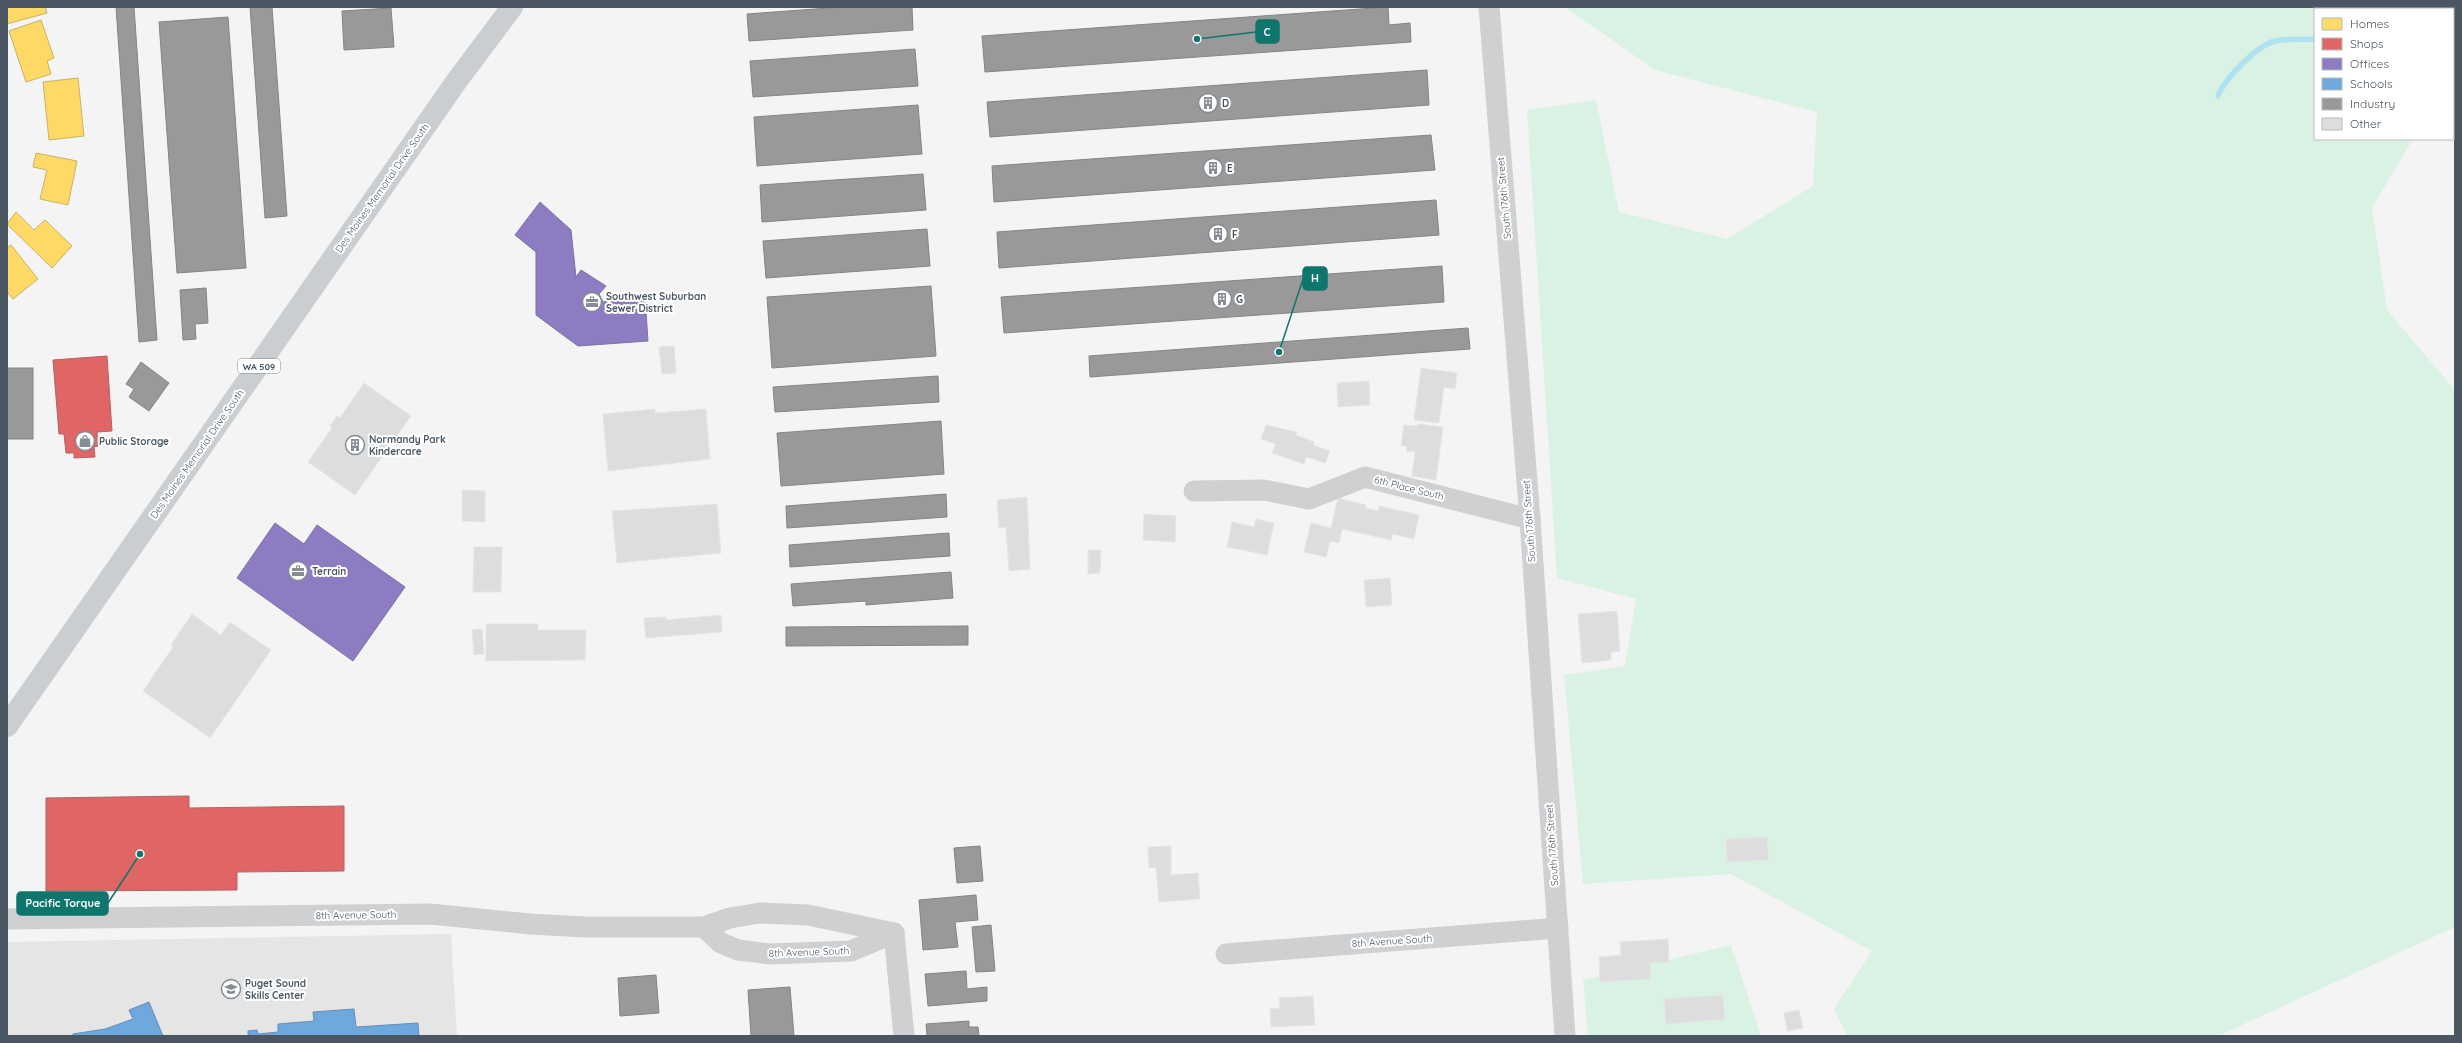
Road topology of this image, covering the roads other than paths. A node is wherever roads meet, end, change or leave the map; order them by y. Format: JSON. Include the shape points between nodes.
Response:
{"nodes":[{"id":1,"x":512,"y":7,"type":"edge"},
{"id":2,"x":1489,"y":7,"type":"edge"},
{"id":3,"x":1194,"y":491,"type":"dead end"},
{"id":4,"x":1530,"y":519,"type":"junction"},
{"id":5,"x":7,"y":726,"type":"edge"},
{"id":6,"x":7,"y":919,"type":"edge"},
{"id":7,"x":704,"y":927,"type":"junction"},
{"id":8,"x":1558,"y":928,"type":"junction"},
{"id":9,"x":894,"y":933,"type":"junction"},
{"id":10,"x":1226,"y":954,"type":"dead end"},
{"id":11,"x":904,"y":1036,"type":"edge"},
{"id":12,"x":1566,"y":1036,"type":"edge"}],
"edges":[{"from":1,"to":5,"type":"main road","name":"Des Moines Memorial Drive South","number":"WA 509","via":[[456,82]]},
{"from":2,"to":4,"type":"street","name":"South 176th Street"},
{"from":3,"to":4,"type":"street","name":"6th Place South","via":[[1264,490],[1309,499],[1365,477]]},
{"from":4,"to":8,"type":"street","name":"South 176th Street"},
{"from":6,"to":7,"type":"street","name":"8th Avenue South","via":[[430,914],[569,926]]},
{"from":7,"to":9,"type":"street","name":"8th Avenue South","via":[[730,918],[767,913],[808,915]]},
{"from":7,"to":9,"type":"street","name":"8th Avenue South","via":[[721,943],[738,950],[770,954],[851,951]]},
{"from":8,"to":10,"type":"street","name":"8th Avenue South"},
{"from":8,"to":12,"type":"street","name":"South 176th Street"},
{"from":9,"to":11,"type":"street"}]}
